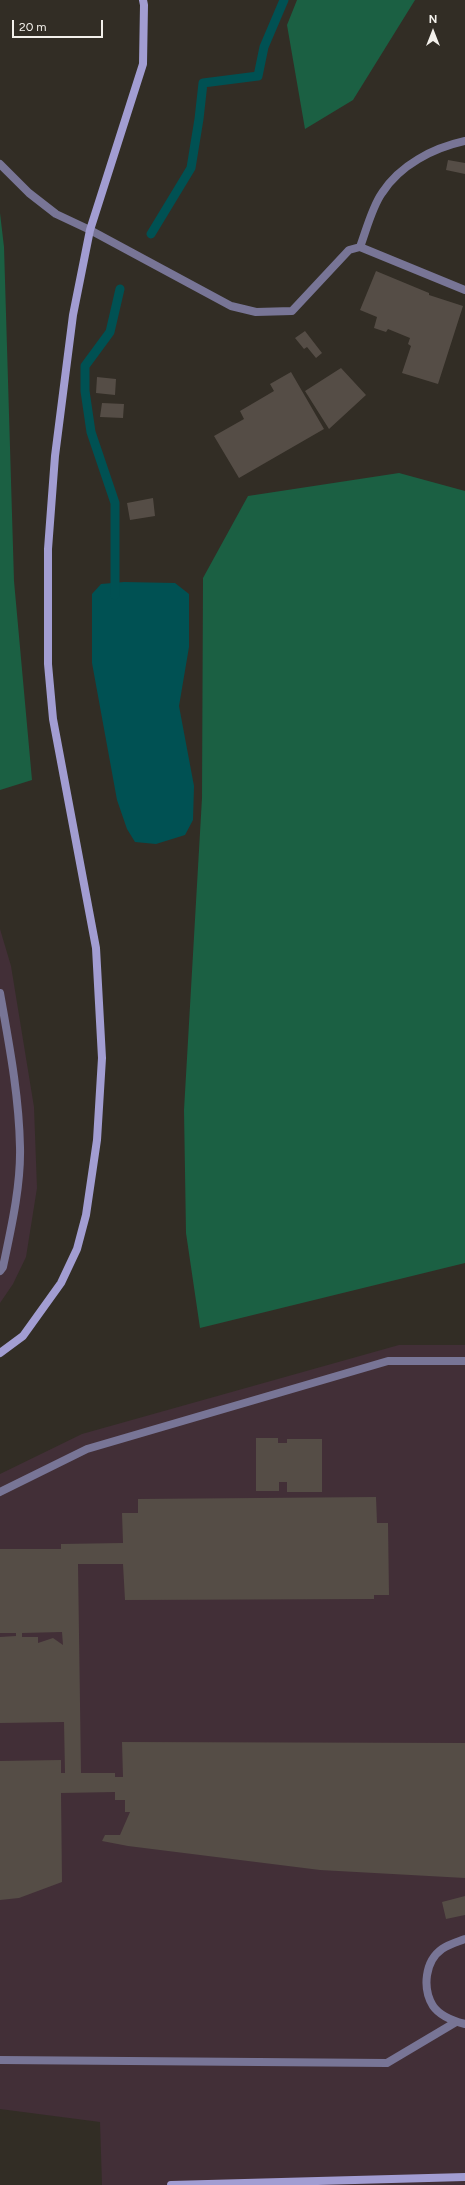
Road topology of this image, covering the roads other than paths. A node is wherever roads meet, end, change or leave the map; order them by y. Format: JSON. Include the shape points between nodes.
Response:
{"nodes":[{"id":1,"x":142,"y":0,"type":"edge"},
{"id":2,"x":465,"y":140,"type":"edge"},
{"id":3,"x":0,"y":164,"type":"edge"},
{"id":4,"x":90,"y":230,"type":"junction"},
{"id":5,"x":360,"y":247,"type":"junction"},
{"id":6,"x":465,"y":290,"type":"edge"},
{"id":7,"x":0,"y":993,"type":"edge"},
{"id":8,"x":0,"y":1271,"type":"edge"},
{"id":9,"x":0,"y":1353,"type":"edge"},
{"id":10,"x":465,"y":1361,"type":"edge"},
{"id":11,"x":0,"y":1492,"type":"edge"},
{"id":12,"x":465,"y":1939,"type":"edge"},
{"id":13,"x":456,"y":2022,"type":"junction"},
{"id":14,"x":465,"y":2024,"type":"edge"},
{"id":15,"x":0,"y":2060,"type":"edge"},
{"id":16,"x":465,"y":2177,"type":"edge"},
{"id":17,"x":171,"y":2185,"type":"edge"}],
"edges":[{"from":1,"to":4,"type":"street","via":[[143,64]]},
{"from":2,"to":5,"type":"street","via":[[445,145],[408,165],[381,193]]},
{"from":3,"to":4,"type":"street","via":[[29,193],[56,214]]},
{"from":4,"to":5,"type":"street","via":[[231,306],[256,312],[292,311],[349,250]]},
{"from":4,"to":9,"type":"street","via":[[73,314],[55,456],[48,549],[48,664],[53,719],[96,948],[102,1058],[98,1133],[86,1215],[77,1249],[61,1283],[23,1336]]},
{"from":5,"to":6,"type":"street"},
{"from":7,"to":8,"type":"street","via":[[15,1081],[21,1148],[14,1217]]},
{"from":10,"to":11,"type":"street","via":[[388,1361],[86,1450]]},
{"from":12,"to":13,"type":"street","via":[[441,1949],[427,1969],[428,1994],[434,2006],[444,2016]]},
{"from":13,"to":14,"type":"street"},
{"from":13,"to":15,"type":"street","via":[[387,2064]]},
{"from":16,"to":17,"type":"street"}]}
